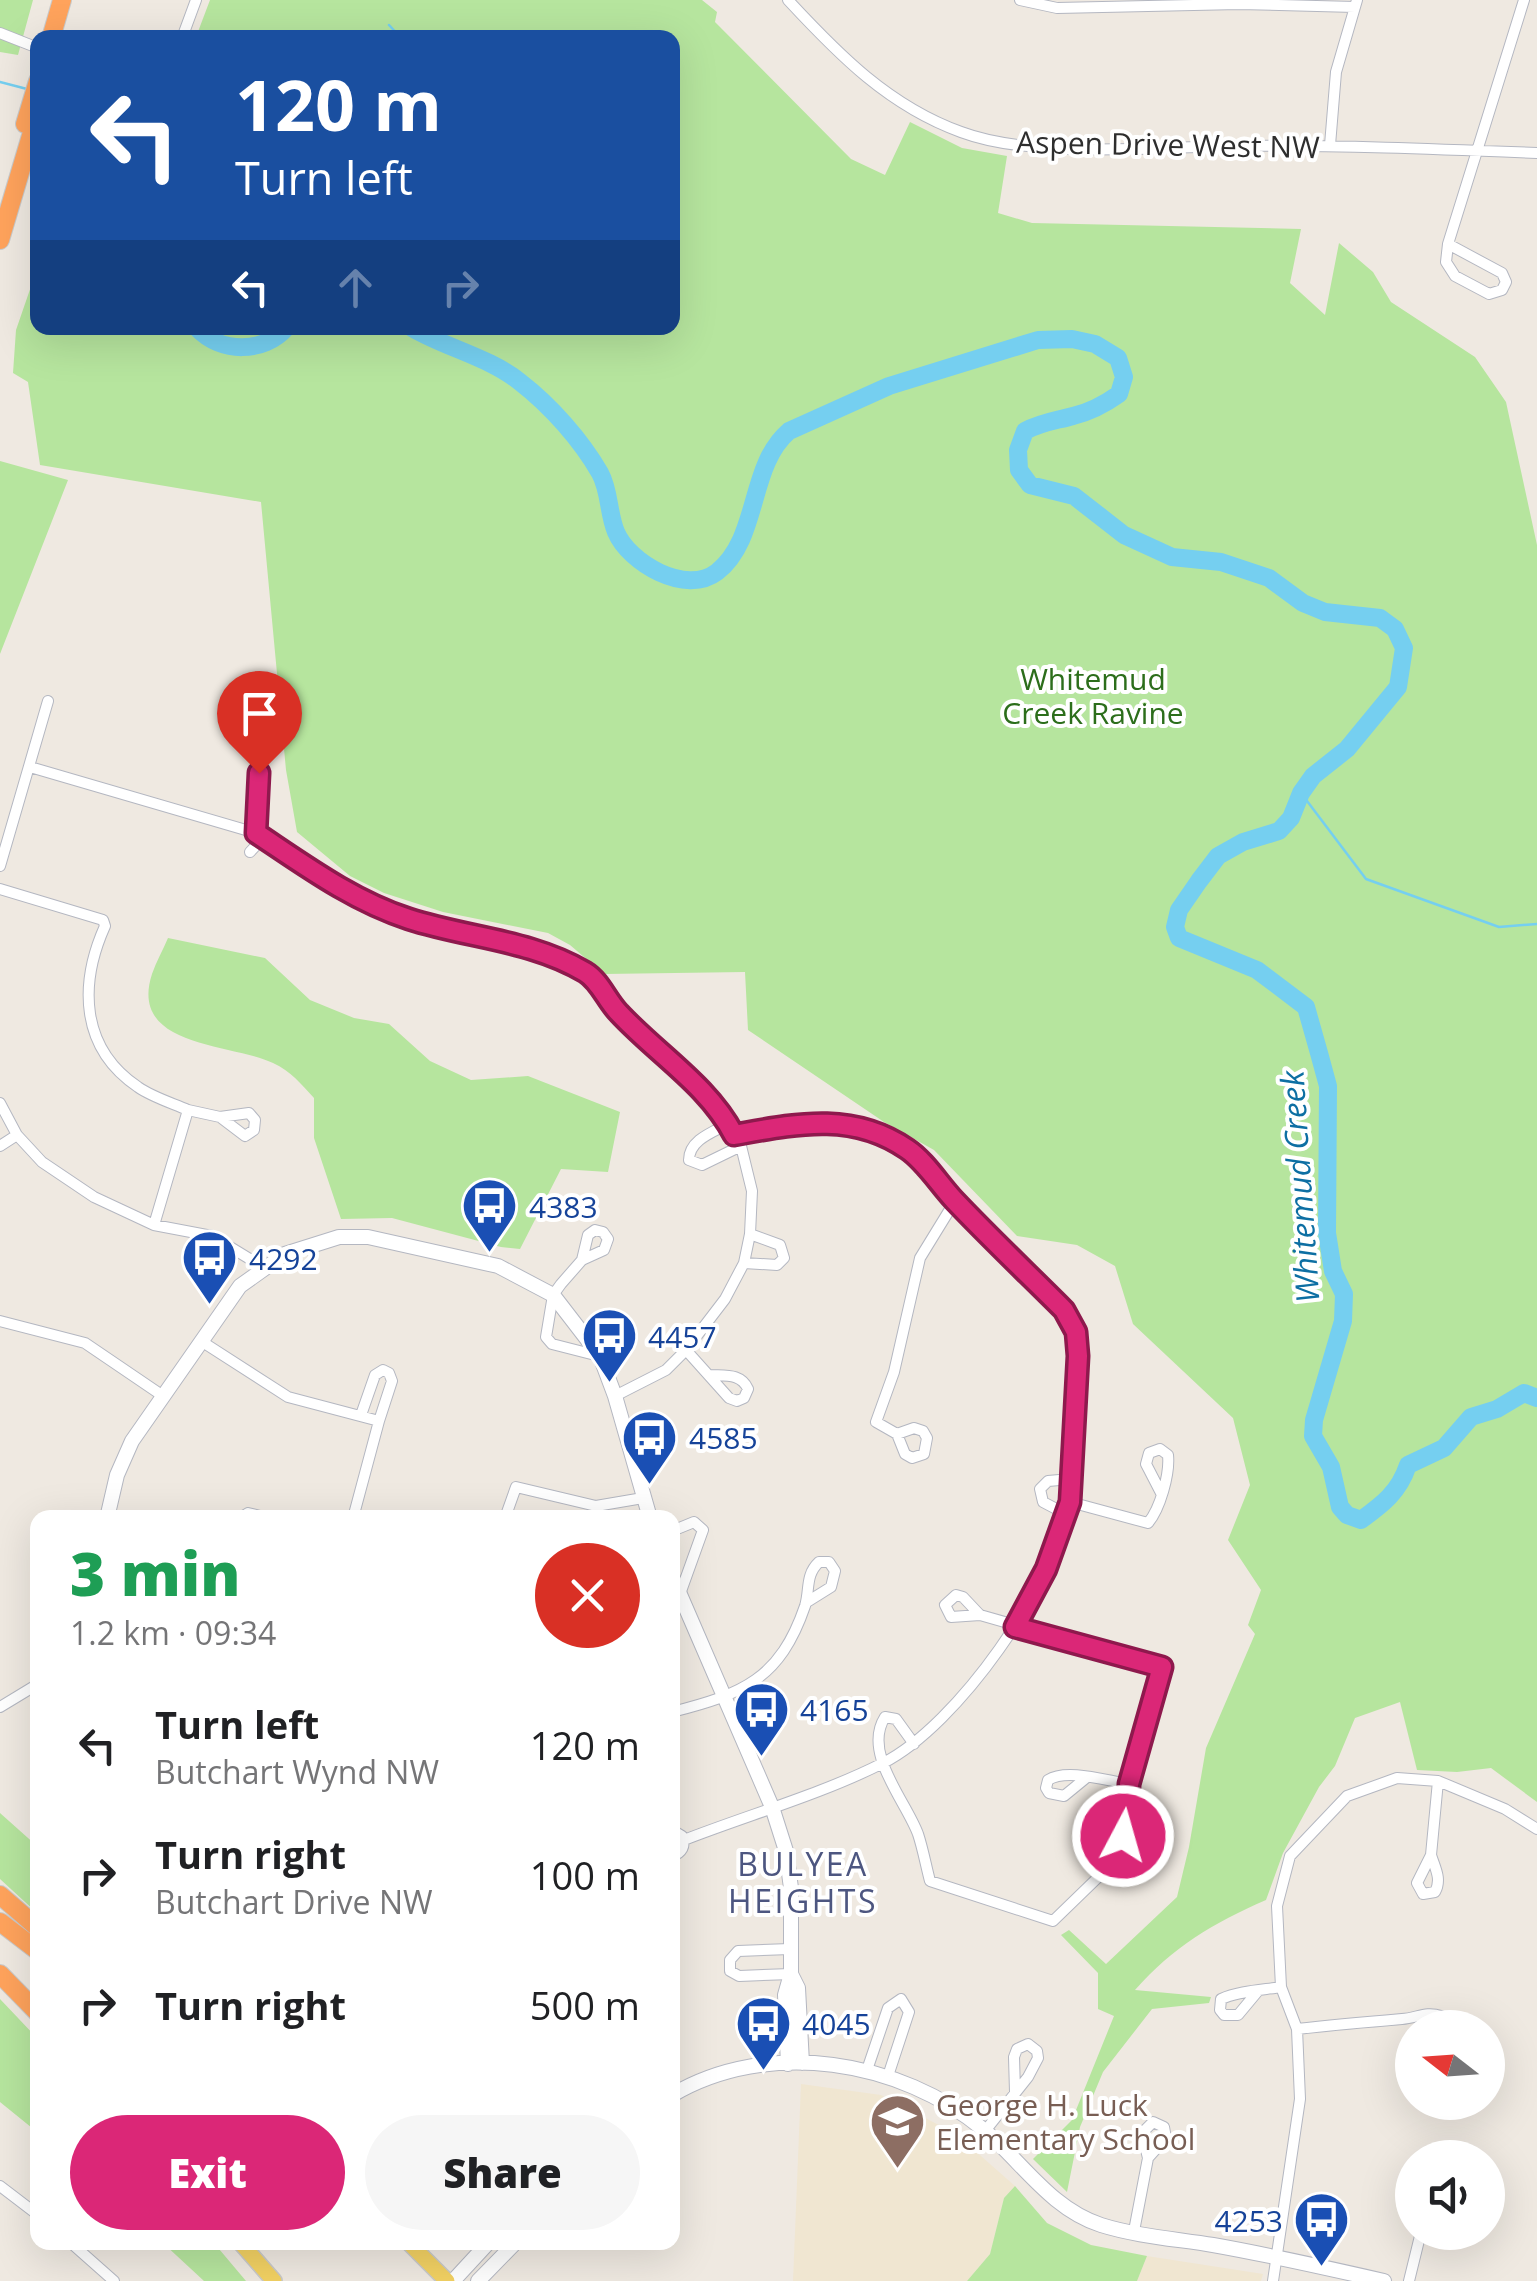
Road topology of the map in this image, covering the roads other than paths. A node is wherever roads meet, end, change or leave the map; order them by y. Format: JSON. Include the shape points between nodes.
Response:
{"nodes":[{"id":1,"x":62,"y":0,"type":"edge"},
{"id":2,"x":70,"y":0,"type":"edge"},
{"id":3,"x":196,"y":0,"type":"edge"},
{"id":4,"x":1020,"y":0,"type":"edge"},
{"id":5,"x":1524,"y":0,"type":"edge"},
{"id":6,"x":791,"y":1,"type":"edge"},
{"id":7,"x":1239,"y":2,"type":"edge"},
{"id":8,"x":1356,"y":3,"type":"edge"},
{"id":9,"x":53,"y":30,"type":"edge"},
{"id":10,"x":61,"y":30,"type":"edge"},
{"id":11,"x":185,"y":30,"type":"edge"},
{"id":12,"x":0,"y":33,"type":"edge"},
{"id":13,"x":30,"y":45,"type":"edge"},
{"id":14,"x":30,"y":108,"type":"edge"},
{"id":15,"x":30,"y":139,"type":"edge"},
{"id":16,"x":1330,"y":146,"type":"junction"},
{"id":17,"x":1476,"y":151,"type":"junction"},
{"id":18,"x":1537,"y":154,"type":"edge"},
{"id":19,"x":0,"y":208,"type":"edge"},
{"id":20,"x":0,"y":240,"type":"edge"},
{"id":21,"x":1448,"y":244,"type":"junction"},
{"id":22,"x":48,"y":701,"type":"dead end"},
{"id":23,"x":257,"y":757,"type":"dead end"},
{"id":24,"x":30,"y":767,"type":"junction"},
{"id":25,"x":260,"y":835,"type":"junction"},
{"id":26,"x":250,"y":852,"type":"dead end"},
{"id":27,"x":0,"y":866,"type":"edge"},
{"id":28,"x":0,"y":889,"type":"edge"},
{"id":29,"x":0,"y":1103,"type":"edge"},
{"id":30,"x":188,"y":1110,"type":"junction"},
{"id":31,"x":220,"y":1117,"type":"dead end"},
{"id":32,"x":728,"y":1124,"type":"junction"},
{"id":33,"x":17,"y":1135,"type":"junction"},
{"id":34,"x":738,"y":1140,"type":"junction"},
{"id":35,"x":0,"y":1146,"type":"edge"},
{"id":36,"x":954,"y":1201,"type":"junction"},
{"id":37,"x":154,"y":1225,"type":"junction"},
{"id":38,"x":750,"y":1234,"type":"junction"},
{"id":39,"x":582,"y":1260,"type":"dead end"},
{"id":40,"x":744,"y":1262,"type":"junction"},
{"id":41,"x":263,"y":1266,"type":"junction"},
{"id":42,"x":553,"y":1295,"type":"junction"},
{"id":43,"x":0,"y":1322,"type":"edge"},
{"id":44,"x":201,"y":1341,"type":"junction"},
{"id":45,"x":686,"y":1350,"type":"junction"},
{"id":46,"x":600,"y":1356,"type":"junction"},
{"id":47,"x":710,"y":1375,"type":"dead end"},
{"id":48,"x":163,"y":1396,"type":"junction"},
{"id":49,"x":615,"y":1396,"type":"junction"},
{"id":50,"x":361,"y":1415,"type":"junction"},
{"id":51,"x":379,"y":1421,"type":"junction"},
{"id":52,"x":896,"y":1434,"type":"dead end"},
{"id":53,"x":1071,"y":1479,"type":"junction"},
{"id":54,"x":1161,"y":1493,"type":"dead end"},
{"id":55,"x":642,"y":1498,"type":"junction"},
{"id":56,"x":1068,"y":1508,"type":"junction"},
{"id":57,"x":109,"y":1510,"type":"edge"},
{"id":58,"x":355,"y":1510,"type":"edge"},
{"id":59,"x":506,"y":1510,"type":"edge"},
{"id":60,"x":647,"y":1510,"type":"edge"},
{"id":61,"x":680,"y":1528,"type":"edge"},
{"id":62,"x":680,"y":1595,"type":"joint"},
{"id":63,"x":806,"y":1602,"type":"dead end"},
{"id":64,"x":980,"y":1615,"type":"dead end"},
{"id":65,"x":1015,"y":1627,"type":"junction"},
{"id":66,"x":30,"y":1689,"type":"edge"},
{"id":67,"x":724,"y":1699,"type":"junction"},
{"id":68,"x":0,"y":1708,"type":"edge"},
{"id":69,"x":680,"y":1710,"type":"edge"},
{"id":70,"x":914,"y":1744,"type":"junction"},
{"id":71,"x":883,"y":1763,"type":"junction"},
{"id":72,"x":1086,"y":1778,"type":"dead end"},
{"id":73,"x":1438,"y":1781,"type":"junction"},
{"id":74,"x":1129,"y":1784,"type":"junction"},
{"id":75,"x":772,"y":1807,"type":"junction"},
{"id":76,"x":1537,"y":1829,"type":"edge"},
{"id":77,"x":680,"y":1834,"type":"edge"},
{"id":78,"x":684,"y":1840,"type":"junction"},
{"id":79,"x":680,"y":1852,"type":"edge"},
{"id":80,"x":1430,"y":1855,"type":"dead end"},
{"id":81,"x":0,"y":1895,"type":"edge"},
{"id":82,"x":30,"y":1921,"type":"edge"},
{"id":83,"x":0,"y":1922,"type":"edge"},
{"id":84,"x":30,"y":1945,"type":"edge"},
{"id":85,"x":790,"y":1949,"type":"junction"},
{"id":86,"x":0,"y":1974,"type":"edge"},
{"id":87,"x":790,"y":1974,"type":"junction"},
{"id":88,"x":1281,"y":1987,"type":"junction"},
{"id":89,"x":1258,"y":1991,"type":"dead end"},
{"id":90,"x":30,"y":2005,"type":"edge"},
{"id":91,"x":1395,"y":2019,"type":"edge"},
{"id":92,"x":1297,"y":2029,"type":"junction"},
{"id":93,"x":795,"y":2063,"type":"junction"},
{"id":94,"x":867,"y":2070,"type":"junction"},
{"id":95,"x":888,"y":2076,"type":"junction"},
{"id":96,"x":680,"y":2091,"type":"edge"},
{"id":97,"x":1015,"y":2092,"type":"dead end"},
{"id":98,"x":985,"y":2131,"type":"junction"},
{"id":99,"x":1148,"y":2158,"type":"dead end"},
{"id":100,"x":0,"y":2186,"type":"edge"},
{"id":101,"x":30,"y":2208,"type":"edge"},
{"id":102,"x":1134,"y":2231,"type":"junction"},
{"id":103,"x":79,"y":2250,"type":"edge"},
{"id":104,"x":247,"y":2250,"type":"edge"},
{"id":105,"x":417,"y":2250,"type":"edge"},
{"id":106,"x":481,"y":2250,"type":"edge"},
{"id":107,"x":508,"y":2250,"type":"edge"},
{"id":108,"x":1417,"y":2250,"type":"edge"},
{"id":109,"x":1278,"y":2256,"type":"junction"},
{"id":110,"x":114,"y":2281,"type":"edge"},
{"id":111,"x":274,"y":2281,"type":"edge"},
{"id":112,"x":450,"y":2281,"type":"edge"},
{"id":113,"x":478,"y":2281,"type":"edge"},
{"id":114,"x":1274,"y":2281,"type":"edge"},
{"id":115,"x":1384,"y":2281,"type":"edge"},
{"id":116,"x":1409,"y":2281,"type":"edge"}],
"edges":[{"from":1,"to":9,"type":"highway"},
{"from":2,"to":10,"type":"highway"},
{"from":3,"to":11,"type":"street"},
{"from":4,"to":7,"type":"street","via":[[1057,8]]},
{"from":5,"to":17,"type":"street"},
{"from":6,"to":16,"type":"street","name":"Aspen Drive West NW","via":[[872,84],[966,134],[1048,147]]},
{"from":7,"to":8,"type":"street"},
{"from":8,"to":16,"type":"street","via":[[1336,72]]},
{"from":12,"to":13,"type":"street"},
{"from":14,"to":19,"type":"highway"},
{"from":15,"to":20,"type":"highway"},
{"from":16,"to":17,"type":"street","name":"Aspen Drive West NW"},
{"from":17,"to":18,"type":"street","name":"Aspen Drive West NW"},
{"from":17,"to":21,"type":"street"},
{"from":21,"to":21,"type":"street","via":[[1502,274],[1502,290],[1489,294],[1455,276],[1446,262]]},
{"from":22,"to":24,"type":"street"},
{"from":23,"to":25,"type":"street"},
{"from":24,"to":25,"type":"street"},
{"from":24,"to":27,"type":"street"},
{"from":25,"to":26,"type":"street"},
{"from":25,"to":32,"type":"street","via":[[337,887],[408,919],[509,942],[590,974],[618,1012]]},
{"from":28,"to":30,"type":"street","via":[[103,920],[88,989],[100,1044],[139,1088]]},
{"from":29,"to":33,"type":"street"},
{"from":30,"to":31,"type":"street"},
{"from":30,"to":37,"type":"street"},
{"from":32,"to":34,"type":"street"},
{"from":32,"to":34,"type":"street","via":[[695,1143],[689,1160],[702,1165]]},
{"from":33,"to":35,"type":"street"},
{"from":33,"to":37,"type":"street","via":[[42,1162],[94,1197]]},
{"from":34,"to":36,"type":"street","via":[[807,1122],[857,1128],[909,1150]]},
{"from":34,"to":38,"type":"street","via":[[752,1191]]},
{"from":36,"to":52,"type":"street","via":[[920,1258],[876,1422]]},
{"from":36,"to":53,"type":"street","via":[[1064,1310],[1076,1332]]},
{"from":37,"to":41,"type":"street","via":[[212,1236]]},
{"from":38,"to":40,"type":"street"},
{"from":38,"to":40,"type":"street","via":[[780,1245],[784,1258],[777,1265]]},
{"from":39,"to":42,"type":"street"},
{"from":40,"to":45,"type":"street"},
{"from":41,"to":42,"type":"street","via":[[315,1242],[368,1237],[498,1266]]},
{"from":41,"to":44,"type":"street"},
{"from":42,"to":46,"type":"street"},
{"from":42,"to":46,"type":"street","via":[[548,1342]]},
{"from":43,"to":48,"type":"street","via":[[85,1343]]},
{"from":44,"to":48,"type":"street"},
{"from":44,"to":50,"type":"street","via":[[288,1396]]},
{"from":45,"to":47,"type":"street"},
{"from":45,"to":49,"type":"street","via":[[666,1370]]},
{"from":46,"to":49,"type":"street"},
{"from":48,"to":57,"type":"street","via":[[132,1441]]},
{"from":49,"to":55,"type":"street"},
{"from":50,"to":51,"type":"street"},
{"from":50,"to":51,"type":"street","via":[[382,1370],[392,1378]]},
{"from":51,"to":58,"type":"street"},
{"from":53,"to":56,"type":"street"},
{"from":53,"to":56,"type":"street","via":[[1048,1481],[1040,1489],[1043,1502]]},
{"from":54,"to":56,"type":"street","via":[[1148,1523]]},
{"from":55,"to":59,"type":"street","via":[[596,1506],[516,1487]]},
{"from":55,"to":60,"type":"street"},
{"from":56,"to":65,"type":"street"},
{"from":61,"to":62,"type":"street","via":[[694,1522],[703,1530]]},
{"from":62,"to":67,"type":"street"},
{"from":63,"to":67,"type":"street","via":[[780,1659]]},
{"from":64,"to":65,"type":"street"},
{"from":65,"to":70,"type":"street","via":[[976,1681]]},
{"from":65,"to":74,"type":"street","via":[[1162,1667]]},
{"from":66,"to":68,"type":"street"},
{"from":67,"to":69,"type":"street"},
{"from":67,"to":75,"type":"street"},
{"from":70,"to":71,"type":"street"},
{"from":70,"to":71,"type":"street","via":[[896,1720],[885,1717],[878,1728]]},
{"from":71,"to":74,"type":"street","via":[[918,1834],[930,1881],[1053,1922],[1118,1858]]},
{"from":71,"to":75,"type":"street"},
{"from":72,"to":74,"type":"street"},
{"from":73,"to":76,"type":"street"},
{"from":73,"to":80,"type":"street"},
{"from":73,"to":88,"type":"street","via":[[1397,1778],[1347,1796],[1290,1856],[1277,1906]]},
{"from":75,"to":78,"type":"street"},
{"from":75,"to":85,"type":"street","via":[[791,1888]]},
{"from":77,"to":78,"type":"street"},
{"from":78,"to":79,"type":"street"},
{"from":81,"to":82,"type":"highway"},
{"from":83,"to":84,"type":"highway"},
{"from":85,"to":87,"type":"street"},
{"from":85,"to":87,"type":"street","via":[[738,1951],[730,1971]]},
{"from":86,"to":90,"type":"highway"},
{"from":87,"to":93,"type":"street","via":[[798,1988]]},
{"from":88,"to":89,"type":"street"},
{"from":88,"to":92,"type":"street"},
{"from":91,"to":92,"type":"street"},
{"from":92,"to":109,"type":"street","via":[[1300,2098]]},
{"from":93,"to":94,"type":"street"},
{"from":93,"to":96,"type":"street","via":[[722,2070]]},
{"from":94,"to":95,"type":"street"},
{"from":94,"to":95,"type":"street","via":[[888,2008],[901,1999],[909,2012]]},
{"from":95,"to":98,"type":"street","via":[[946,2100]]},
{"from":97,"to":98,"type":"street"},
{"from":98,"to":102,"type":"street","via":[[1070,2209],[1099,2225]]},
{"from":99,"to":102,"type":"street"},
{"from":100,"to":101,"type":"street"},
{"from":102,"to":109,"type":"street"},
{"from":103,"to":110,"type":"street"},
{"from":104,"to":111,"type":"main road"},
{"from":105,"to":112,"type":"main road"},
{"from":106,"to":112,"type":"street"},
{"from":107,"to":113,"type":"street"},
{"from":108,"to":116,"type":"street"},
{"from":109,"to":114,"type":"street"},
{"from":109,"to":115,"type":"street"}]}
